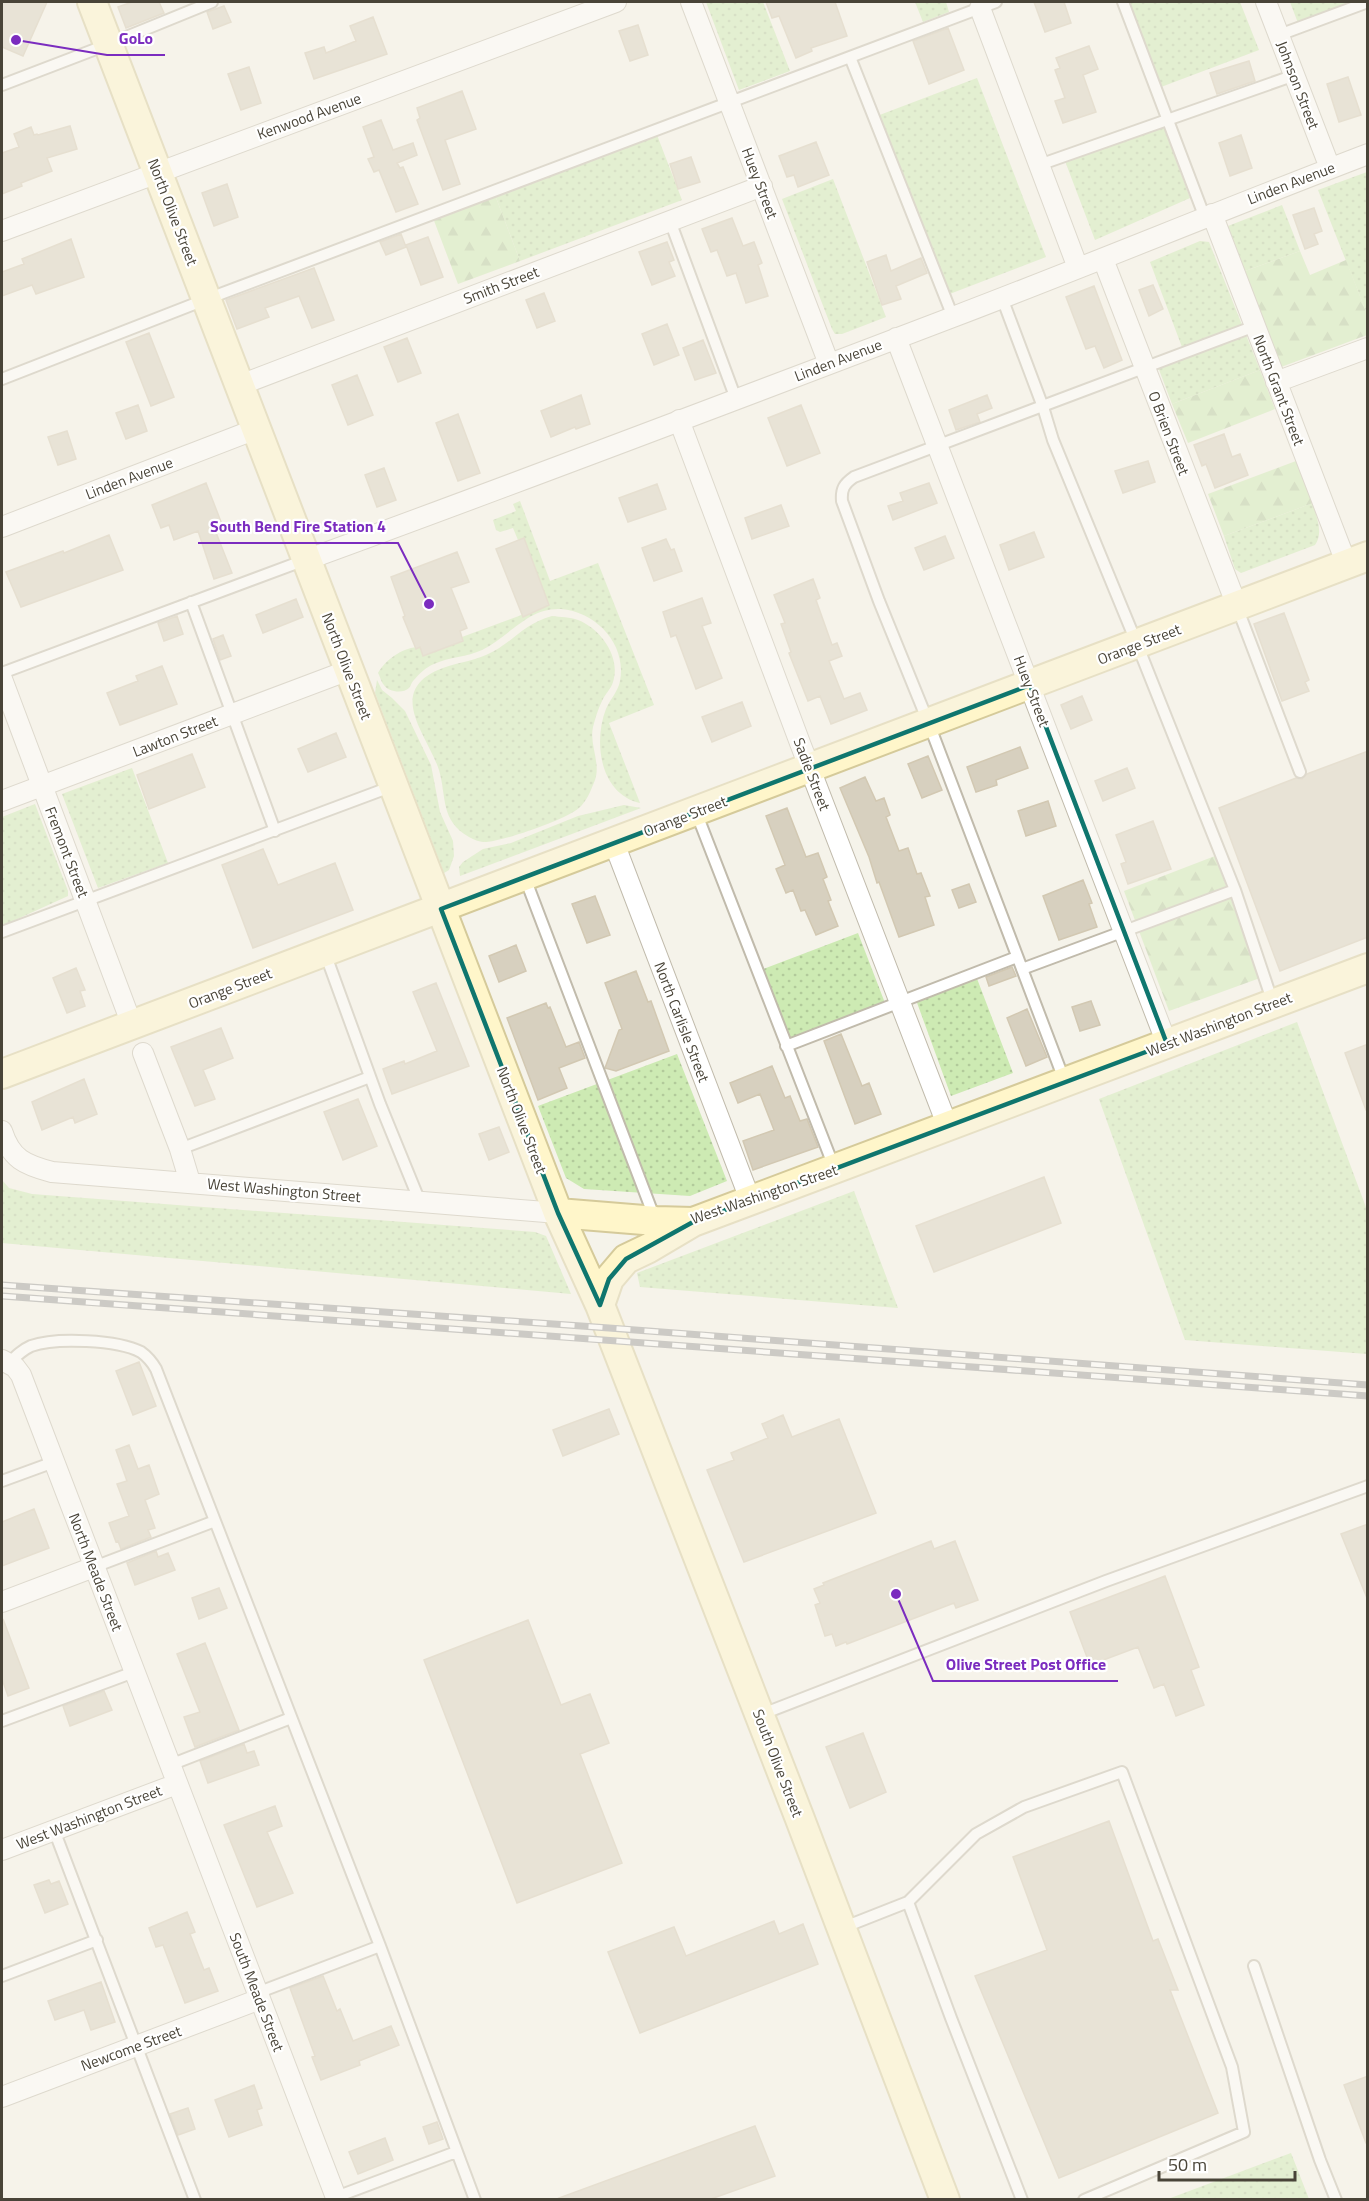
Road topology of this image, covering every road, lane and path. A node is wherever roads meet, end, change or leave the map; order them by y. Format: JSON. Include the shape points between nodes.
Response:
{"nodes":[{"id":1,"x":92,"y":2,"type":"edge"},
{"id":2,"x":212,"y":2,"type":"edge"},
{"id":3,"x":616,"y":2,"type":"edge"},
{"id":4,"x":691,"y":2,"type":"edge"},
{"id":5,"x":1123,"y":2,"type":"edge"},
{"id":6,"x":1266,"y":2,"type":"edge"},
{"id":7,"x":1368,"y":2,"type":"edge"},
{"id":8,"x":988,"y":4,"type":"edge"},
{"id":9,"x":1279,"y":35,"type":"junction"},
{"id":10,"x":109,"y":44,"type":"junction"},
{"id":11,"x":850,"y":57,"type":"junction"},
{"id":12,"x":1295,"y":75,"type":"junction"},
{"id":13,"x":2,"y":85,"type":"edge"},
{"id":14,"x":730,"y":103,"type":"junction"},
{"id":15,"x":1168,"y":120,"type":"junction"},
{"id":16,"x":1368,"y":154,"type":"edge"},
{"id":17,"x":1039,"y":165,"type":"junction"},
{"id":18,"x":1330,"y":168,"type":"junction"},
{"id":19,"x":158,"y":172,"type":"junction"},
{"id":20,"x":762,"y":186,"type":"junction"},
{"id":21,"x":1208,"y":216,"type":"junction"},
{"id":22,"x":670,"y":221,"type":"junction"},
{"id":23,"x":3,"y":226,"type":"edge"},
{"id":24,"x":1103,"y":259,"type":"junction"},
{"id":25,"x":1078,"y":268,"type":"junction"},
{"id":26,"x":1002,"y":298,"type":"junction"},
{"id":27,"x":207,"y":299,"type":"junction"},
{"id":28,"x":953,"y":317,"type":"junction"},
{"id":29,"x":1255,"y":326,"type":"junction"},
{"id":30,"x":896,"y":338,"type":"junction"},
{"id":31,"x":1368,"y":348,"type":"edge"},
{"id":32,"x":829,"y":364,"type":"junction"},
{"id":33,"x":1144,"y":368,"type":"junction"},
{"id":34,"x":2,"y":379,"type":"edge"},
{"id":35,"x":1276,"y":382,"type":"junction"},
{"id":36,"x":240,"y":385,"type":"junction"},
{"id":37,"x":736,"y":399,"type":"junction"},
{"id":38,"x":1043,"y":407,"type":"junction"},
{"id":39,"x":679,"y":420,"type":"junction"},
{"id":40,"x":256,"y":429,"type":"junction"},
{"id":41,"x":938,"y":445,"type":"junction"},
{"id":42,"x":2,"y":527,"type":"edge"},
{"id":43,"x":306,"y":560,"type":"junction"},
{"id":44,"x":1357,"y":560,"type":"edge"},
{"id":45,"x":191,"y":602,"type":"junction"},
{"id":46,"x":1237,"y":606,"type":"junction"},
{"id":47,"x":1137,"y":644,"type":"junction"},
{"id":48,"x":349,"y":670,"type":"junction"},
{"id":49,"x":2,"y":673,"type":"edge"},
{"id":50,"x":2,"y":679,"type":"edge"},
{"id":51,"x":1030,"y":685,"type":"junction"},
{"id":52,"x":232,"y":714,"type":"junction"},
{"id":53,"x":929,"y":724,"type":"junction"},
{"id":54,"x":810,"y":769,"type":"junction"},
{"id":55,"x":1300,"y":772,"type":"dead end"},
{"id":56,"x":42,"y":786,"type":"junction"},
{"id":57,"x":393,"y":786,"type":"junction"},
{"id":58,"x":2,"y":801,"type":"edge"},
{"id":59,"x":696,"y":812,"type":"junction"},
{"id":60,"x":275,"y":831,"type":"junction"},
{"id":61,"x":614,"y":843,"type":"junction"},
{"id":62,"x":525,"y":877,"type":"junction"},
{"id":63,"x":1235,"y":890,"type":"junction"},
{"id":64,"x":86,"y":899,"type":"junction"},
{"id":65,"x":441,"y":909,"type":"junction"},
{"id":66,"x":1124,"y":931,"type":"junction"},
{"id":67,"x":2,"y":932,"type":"edge"},
{"id":68,"x":325,"y":952,"type":"junction"},
{"id":69,"x":1017,"y":957,"type":"junction"},
{"id":70,"x":1368,"y":968,"type":"edge"},
{"id":71,"x":1022,"y":969,"type":"junction"},
{"id":72,"x":900,"y":1002,"type":"junction"},
{"id":73,"x":1274,"y":1004,"type":"junction"},
{"id":74,"x":132,"y":1025,"type":"junction"},
{"id":75,"x":1167,"y":1044,"type":"junction"},
{"id":76,"x":786,"y":1046,"type":"junction"},
{"id":77,"x":143,"y":1053,"type":"dead end"},
{"id":78,"x":2,"y":1074,"type":"edge"},
{"id":79,"x":370,"y":1077,"type":"junction"},
{"id":80,"x":1065,"y":1082,"type":"junction"},
{"id":81,"x":948,"y":1127,"type":"junction"},
{"id":82,"x":2,"y":1131,"type":"edge"},
{"id":83,"x":180,"y":1149,"type":"junction"},
{"id":84,"x":835,"y":1170,"type":"junction"},
{"id":85,"x":190,"y":1182,"type":"junction"},
{"id":86,"x":420,"y":1202,"type":"junction"},
{"id":87,"x":751,"y":1202,"type":"junction"},
{"id":88,"x":558,"y":1213,"type":"junction"},
{"id":89,"x":660,"y":1231,"type":"junction"},
{"id":90,"x":605,"y":1317,"type":"junction"},
{"id":91,"x":5,"y":1362,"type":"edge"},
{"id":92,"x":54,"y":1462,"type":"junction"},
{"id":93,"x":2,"y":1481,"type":"edge"},
{"id":94,"x":1368,"y":1486,"type":"edge"},
{"id":95,"x":215,"y":1521,"type":"junction"},
{"id":96,"x":94,"y":1567,"type":"junction"},
{"id":97,"x":2,"y":1602,"type":"edge"},
{"id":98,"x":134,"y":1672,"type":"junction"},
{"id":99,"x":760,"y":1715,"type":"junction"},
{"id":100,"x":291,"y":1718,"type":"junction"},
{"id":101,"x":2,"y":1721,"type":"edge"},
{"id":102,"x":170,"y":1765,"type":"junction"},
{"id":103,"x":177,"y":1784,"type":"junction"},
{"id":104,"x":54,"y":1830,"type":"junction"},
{"id":105,"x":2,"y":1850,"type":"edge"},
{"id":106,"x":909,"y":1902,"type":"junction"},
{"id":107,"x":842,"y":1928,"type":"junction"},
{"id":108,"x":97,"y":1940,"type":"junction"},
{"id":109,"x":380,"y":1946,"type":"junction"},
{"id":110,"x":1254,"y":1966,"type":"dead end"},
{"id":111,"x":2,"y":1976,"type":"edge"},
{"id":112,"x":258,"y":1996,"type":"junction"},
{"id":113,"x":136,"y":2046,"type":"junction"},
{"id":114,"x":2,"y":2097,"type":"edge"},
{"id":115,"x":456,"y":2152,"type":"junction"},
{"id":116,"x":336,"y":2198,"type":"edge"},
{"id":117,"x":195,"y":2199,"type":"edge"},
{"id":118,"x":475,"y":2199,"type":"edge"},
{"id":119,"x":945,"y":2199,"type":"edge"},
{"id":120,"x":1022,"y":2199,"type":"edge"},
{"id":121,"x":1084,"y":2199,"type":"edge"},
{"id":122,"x":1336,"y":2199,"type":"edge"}],
"edges":[{"from":1,"to":10,"type":"street","name":"North Olive Street"},
{"from":2,"to":10,"type":"lane"},
{"from":3,"to":19,"type":"street","name":"Kenwood Avenue"},
{"from":4,"to":14,"type":"street","name":"Huey Street"},
{"from":5,"to":15,"type":"lane"},
{"from":6,"to":9,"type":"street","name":"Johnson Street"},
{"from":7,"to":9,"type":"lane"},
{"from":8,"to":11,"type":"lane"},
{"from":8,"to":17,"type":"street"},
{"from":9,"to":12,"type":"street","name":"Johnson Street"},
{"from":10,"to":13,"type":"lane"},
{"from":10,"to":19,"type":"street","name":"North Olive Street"},
{"from":11,"to":14,"type":"lane"},
{"from":11,"to":28,"type":"lane"},
{"from":12,"to":15,"type":"lane"},
{"from":12,"to":18,"type":"street","name":"Johnson Street"},
{"from":14,"to":20,"type":"street","name":"Huey Street"},
{"from":14,"to":27,"type":"lane"},
{"from":15,"to":17,"type":"lane"},
{"from":15,"to":21,"type":"lane"},
{"from":16,"to":18,"type":"street","name":"Linden Avenue"},
{"from":17,"to":25,"type":"street"},
{"from":18,"to":21,"type":"street","name":"Linden Avenue"},
{"from":19,"to":23,"type":"street","name":"Kenwood Avenue"},
{"from":19,"to":27,"type":"street","name":"North Olive Street"},
{"from":20,"to":22,"type":"street","name":"Smith Street"},
{"from":20,"to":32,"type":"street","name":"Huey Street"},
{"from":21,"to":24,"type":"street","name":"Linden Avenue"},
{"from":21,"to":29,"type":"street","name":"North Grant Street"},
{"from":22,"to":36,"type":"street","name":"Smith Street"},
{"from":22,"to":37,"type":"lane"},
{"from":24,"to":25,"type":"street","name":"Linden Avenue"},
{"from":24,"to":33,"type":"street","name":"O Brien Street"},
{"from":25,"to":26,"type":"street","name":"Linden Avenue"},
{"from":26,"to":28,"type":"street","name":"Linden Avenue"},
{"from":26,"to":38,"type":"lane"},
{"from":27,"to":34,"type":"lane"},
{"from":27,"to":36,"type":"street","name":"North Olive Street"},
{"from":28,"to":30,"type":"street","name":"Linden Avenue"},
{"from":29,"to":33,"type":"lane"},
{"from":29,"to":35,"type":"street","name":"North Grant Street"},
{"from":30,"to":32,"type":"street","name":"Linden Avenue"},
{"from":30,"to":41,"type":"street","name":"Huey Street"},
{"from":31,"to":35,"type":"street"},
{"from":32,"to":37,"type":"street","name":"Linden Avenue"},
{"from":33,"to":38,"type":"lane"},
{"from":33,"to":46,"type":"street","name":"O Brien Street"},
{"from":35,"to":44,"type":"street","name":"North Grant Street"},
{"from":36,"to":40,"type":"street","name":"North Olive Street"},
{"from":37,"to":39,"type":"street","name":"Linden Avenue"},
{"from":38,"to":41,"type":"lane"},
{"from":38,"to":47,"type":"lane"},
{"from":39,"to":43,"type":"street","name":"Linden Avenue"},
{"from":39,"to":54,"type":"street","name":"Sadie Street"},
{"from":40,"to":42,"type":"street","name":"Linden Avenue"},
{"from":40,"to":43,"type":"street","name":"North Olive Street"},
{"from":41,"to":51,"type":"street","name":"Huey Street"},
{"from":41,"to":53,"type":"lane","via":[[854,477],[841,491],[879,601]]},
{"from":43,"to":45,"type":"lane"},
{"from":43,"to":48,"type":"street","name":"North Olive Street"},
{"from":44,"to":46,"type":"street","name":"Orange Street"},
{"from":45,"to":49,"type":"lane"},
{"from":45,"to":52,"type":"lane"},
{"from":46,"to":47,"type":"street","name":"Orange Street"},
{"from":46,"to":55,"type":"lane"},
{"from":47,"to":51,"type":"street","name":"Orange Street"},
{"from":47,"to":63,"type":"lane"},
{"from":48,"to":52,"type":"street","name":"Lawton Street"},
{"from":48,"to":57,"type":"street","name":"North Olive Street"},
{"from":50,"to":56,"type":"street","name":"Fremont Street"},
{"from":51,"to":53,"type":"street","name":"Orange Street"},
{"from":51,"to":66,"type":"street","name":"Huey Street"},
{"from":52,"to":56,"type":"street","name":"Lawton Street"},
{"from":52,"to":60,"type":"lane"},
{"from":53,"to":54,"type":"street","name":"Orange Street"},
{"from":53,"to":69,"type":"lane"},
{"from":54,"to":59,"type":"street","name":"Orange Street"},
{"from":54,"to":72,"type":"street","name":"Sadie Street"},
{"from":56,"to":58,"type":"street","name":"Lawton Street"},
{"from":56,"to":64,"type":"street","name":"Fremont Street"},
{"from":57,"to":60,"type":"lane"},
{"from":57,"to":65,"type":"street","name":"North Olive Street"},
{"from":59,"to":61,"type":"street","name":"Orange Street"},
{"from":59,"to":76,"type":"lane"},
{"from":60,"to":64,"type":"lane"},
{"from":61,"to":62,"type":"street","name":"Orange Street"},
{"from":61,"to":87,"type":"street","name":"North Carlisle Street"},
{"from":62,"to":65,"type":"street","name":"Orange Street"},
{"from":62,"to":89,"type":"lane"},
{"from":63,"to":66,"type":"lane"},
{"from":63,"to":73,"type":"lane"},
{"from":64,"to":67,"type":"lane"},
{"from":64,"to":74,"type":"street","name":"Fremont Street"},
{"from":65,"to":68,"type":"street","name":"Orange Street"},
{"from":65,"to":88,"type":"street","name":"North Olive Street"},
{"from":66,"to":71,"type":"lane"},
{"from":66,"to":75,"type":"street","name":"Huey Street"},
{"from":68,"to":74,"type":"street","name":"Orange Street"},
{"from":68,"to":79,"type":"lane"},
{"from":69,"to":71,"type":"lane"},
{"from":69,"to":72,"type":"lane"},
{"from":70,"to":73,"type":"street","name":"West Washington Street"},
{"from":71,"to":80,"type":"lane"},
{"from":72,"to":76,"type":"lane"},
{"from":72,"to":81,"type":"street","name":"Sadie Street"},
{"from":73,"to":75,"type":"street","name":"West Washington Street"},
{"from":74,"to":78,"type":"street","name":"Orange Street"},
{"from":75,"to":80,"type":"street","name":"West Washington Street"},
{"from":76,"to":84,"type":"lane"},
{"from":77,"to":83,"type":"street"},
{"from":79,"to":83,"type":"lane"},
{"from":79,"to":86,"type":"lane"},
{"from":80,"to":81,"type":"street","name":"West Washington Street"},
{"from":81,"to":84,"type":"street","name":"West Washington Street"},
{"from":82,"to":85,"type":"street","name":"West Washington Street","via":[[6,1145],[18,1159],[34,1168]]},
{"from":83,"to":85,"type":"street"},
{"from":84,"to":87,"type":"street","name":"West Washington Street"},
{"from":85,"to":86,"type":"street","name":"West Washington Street"},
{"from":86,"to":88,"type":"street","name":"West Washington Street"},
{"from":87,"to":89,"type":"street","name":"West Washington Street"},
{"from":88,"to":89,"type":"street","name":"West Washington Street"},
{"from":88,"to":90,"type":"street","name":"North Olive Street"},
{"from":89,"to":90,"type":"street","name":"West Washington Street","via":[[609,1279]]},
{"from":90,"to":99,"type":"street","name":"South Olive Street"},
{"from":91,"to":92,"type":"street","name":"North Meade Street","via":[[21,1376]]},
{"from":91,"to":95,"type":"lane","via":[[30,1347],[69,1341],[130,1348],[150,1359]]},
{"from":92,"to":93,"type":"lane"},
{"from":92,"to":96,"type":"street","name":"North Meade Street"},
{"from":94,"to":99,"type":"lane","via":[[1106,1581]]},
{"from":95,"to":96,"type":"lane"},
{"from":95,"to":100,"type":"lane"},
{"from":96,"to":97,"type":"street"},
{"from":96,"to":98,"type":"street","name":"North Meade Street"},
{"from":98,"to":101,"type":"lane"},
{"from":98,"to":102,"type":"street","name":"North Meade Street"},
{"from":99,"to":107,"type":"street","name":"South Olive Street"},
{"from":100,"to":102,"type":"lane"},
{"from":100,"to":109,"type":"lane"},
{"from":102,"to":103,"type":"street","name":"North Meade Street"},
{"from":103,"to":104,"type":"street","name":"West Washington Street"},
{"from":103,"to":112,"type":"street","name":"South Meade Street"},
{"from":104,"to":105,"type":"street","name":"West Washington Street"},
{"from":104,"to":108,"type":"lane"},
{"from":106,"to":107,"type":"lane"},
{"from":106,"to":120,"type":"lane"},
{"from":106,"to":121,"type":"lane","via":[[976,1834],[1024,1807],[1122,1772],[1232,2067],[1244,2132]]},
{"from":107,"to":119,"type":"street","name":"South Olive Street"},
{"from":108,"to":111,"type":"lane"},
{"from":108,"to":113,"type":"lane"},
{"from":109,"to":112,"type":"lane"},
{"from":109,"to":115,"type":"lane"},
{"from":110,"to":122,"type":"lane"},
{"from":112,"to":113,"type":"street","name":"Newcome Street"},
{"from":112,"to":116,"type":"street","name":"South Meade Street"},
{"from":113,"to":114,"type":"street","name":"Newcome Street"},
{"from":113,"to":117,"type":"lane"},
{"from":115,"to":116,"type":"lane"},
{"from":115,"to":118,"type":"lane"}]}
